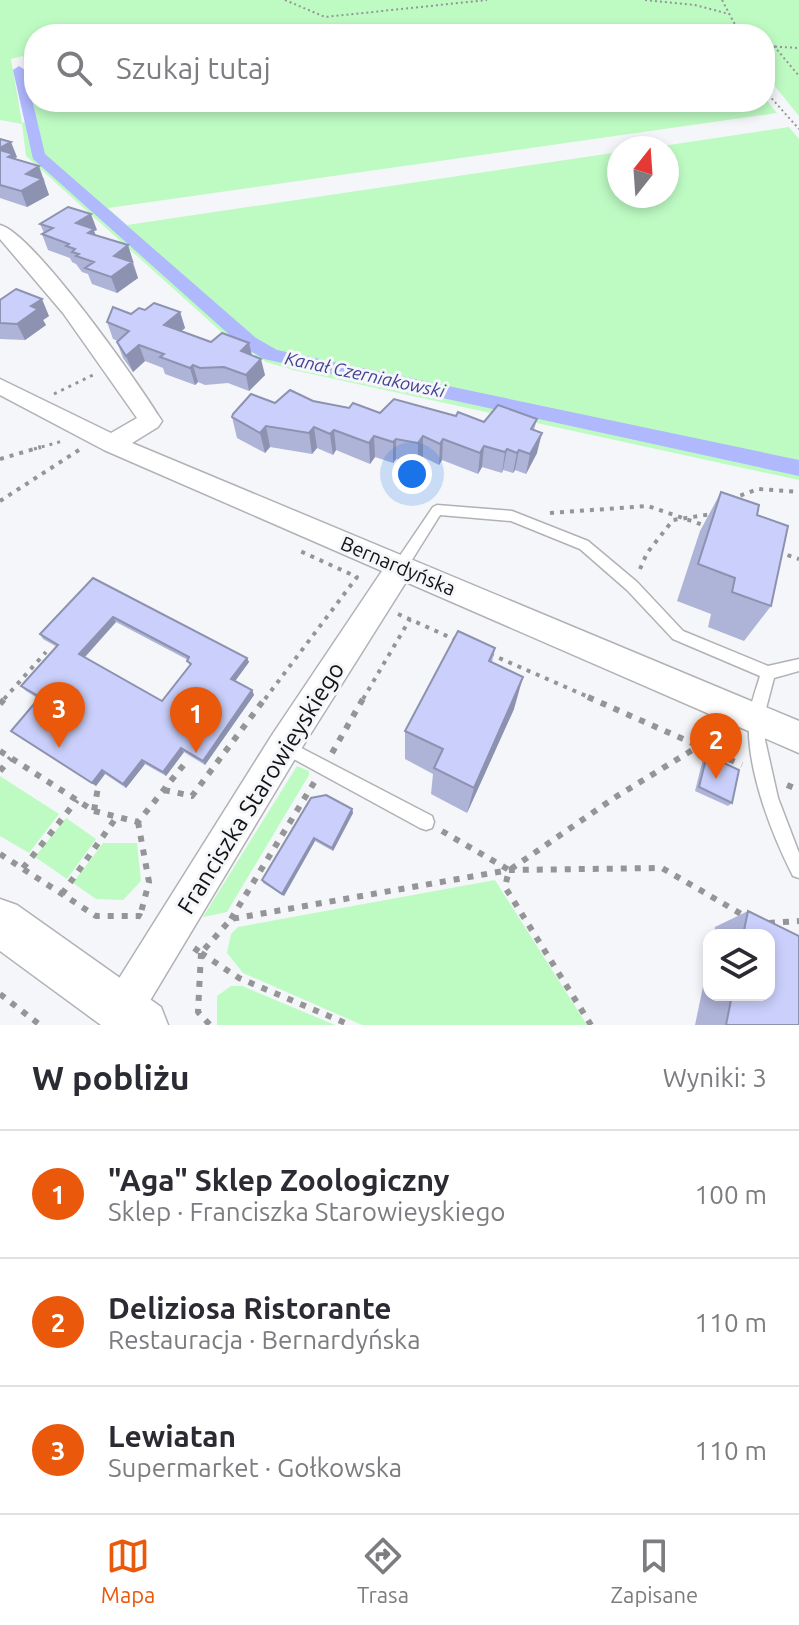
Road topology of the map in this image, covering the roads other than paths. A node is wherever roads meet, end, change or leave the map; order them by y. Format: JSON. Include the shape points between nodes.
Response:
{"nodes":[{"id":1,"x":0,"y":230,"type":"edge"},
{"id":2,"x":0,"y":386,"type":"edge"},
{"id":3,"x":100,"y":438,"type":"junction"},
{"id":4,"x":400,"y":567,"type":"junction"},
{"id":5,"x":799,"y":665,"type":"edge"},
{"id":6,"x":768,"y":673,"type":"junction"},
{"id":7,"x":756,"y":719,"type":"junction"},
{"id":8,"x":799,"y":737,"type":"edge"},
{"id":9,"x":284,"y":746,"type":"junction"},
{"id":10,"x":426,"y":822,"type":"road end"},
{"id":11,"x":799,"y":870,"type":"edge"},
{"id":12,"x":0,"y":922,"type":"edge"},
{"id":13,"x":133,"y":1017,"type":"edge"}],
"edges":[{"from":1,"to":3,"type":"street","via":[[46,279],[150,421]]},
{"from":2,"to":3,"type":"street","name":"Bernardyńska"},
{"from":3,"to":4,"type":"street","name":"Bernardyńska"},
{"from":4,"to":6,"type":"lane","via":[[437,510],[512,516],[584,545],[678,635]]},
{"from":4,"to":7,"type":"street","name":"Bernardyńska"},
{"from":4,"to":9,"type":"street","name":"Franciszka Starowieyskiego"},
{"from":5,"to":6,"type":"lane"},
{"from":6,"to":7,"type":"lane"},
{"from":7,"to":8,"type":"street","name":"Bernardyńska"},
{"from":7,"to":11,"type":"lane","via":[[763,774]]},
{"from":9,"to":10,"type":"lane"},
{"from":9,"to":13,"type":"street","name":"Franciszka Starowieyskiego","via":[[171,933]]},
{"from":12,"to":13,"type":"street"}]}
